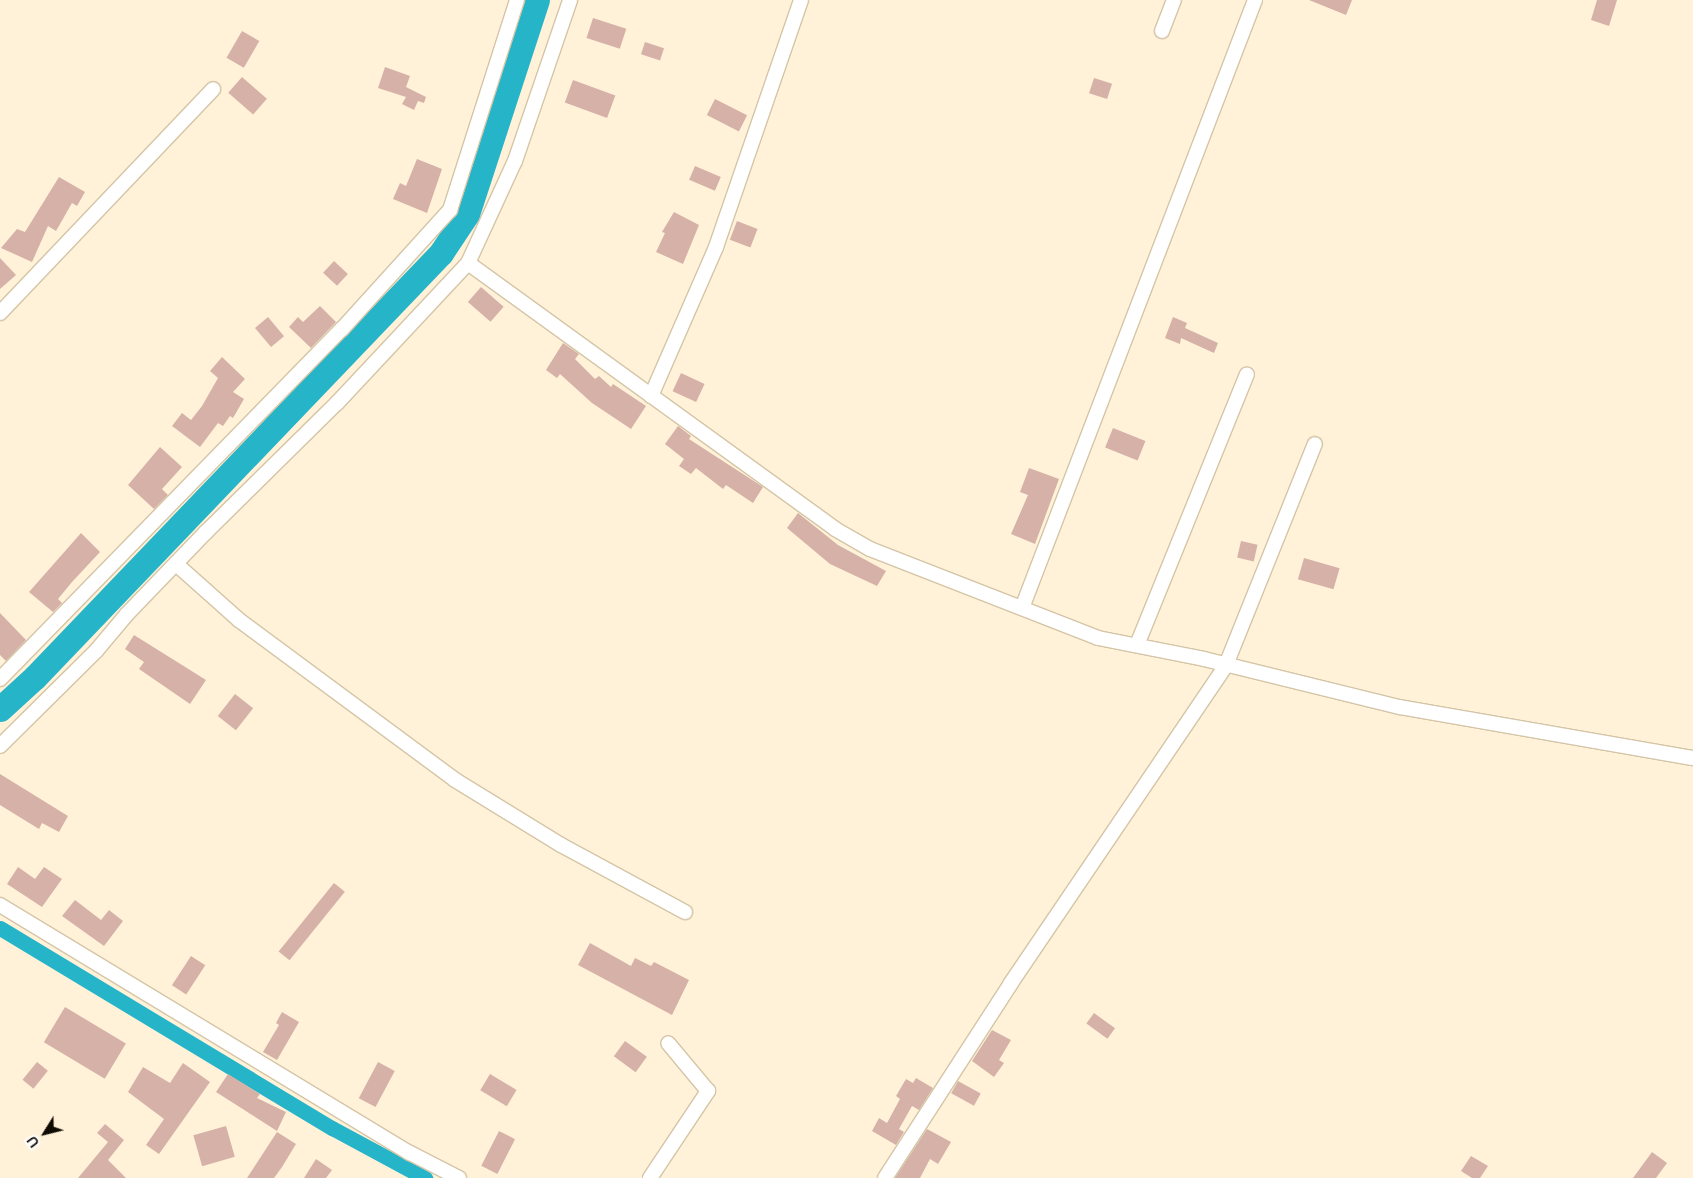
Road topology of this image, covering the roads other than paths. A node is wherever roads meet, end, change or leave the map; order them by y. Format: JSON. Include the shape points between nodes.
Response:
{"nodes":[{"id":1,"x":517,"y":0,"type":"edge"},
{"id":2,"x":570,"y":0,"type":"edge"},
{"id":3,"x":801,"y":0,"type":"edge"},
{"id":4,"x":1174,"y":0,"type":"edge"},
{"id":5,"x":1255,"y":0,"type":"edge"},
{"id":6,"x":1162,"y":31,"type":"dead end"},
{"id":7,"x":213,"y":89,"type":"dead end"},
{"id":8,"x":468,"y":263,"type":"junction"},
{"id":9,"x":0,"y":312,"type":"edge"},
{"id":10,"x":1248,"y":374,"type":"dead end"},
{"id":11,"x":651,"y":396,"type":"junction"},
{"id":12,"x":1315,"y":444,"type":"dead end"},
{"id":13,"x":176,"y":564,"type":"junction"},
{"id":14,"x":1022,"y":608,"type":"junction"},
{"id":15,"x":1137,"y":645,"type":"junction"},
{"id":16,"x":1226,"y":665,"type":"junction"},
{"id":17,"x":0,"y":679,"type":"edge"},
{"id":18,"x":0,"y":746,"type":"edge"},
{"id":19,"x":1693,"y":758,"type":"edge"},
{"id":20,"x":0,"y":905,"type":"edge"},
{"id":21,"x":686,"y":912,"type":"dead end"},
{"id":22,"x":668,"y":1043,"type":"dead end"},
{"id":23,"x":459,"y":1178,"type":"edge"},
{"id":24,"x":650,"y":1178,"type":"edge"},
{"id":25,"x":885,"y":1178,"type":"edge"}],
"edges":[{"from":1,"to":17,"type":"street","via":[[450,210],[342,329]]},
{"from":2,"to":8,"type":"street","via":[[516,161]]},
{"from":3,"to":11,"type":"street","via":[[716,247]]},
{"from":4,"to":6,"type":"street"},
{"from":5,"to":14,"type":"street"},
{"from":7,"to":9,"type":"street"},
{"from":8,"to":11,"type":"street"},
{"from":8,"to":13,"type":"street","via":[[337,403]]},
{"from":10,"to":15,"type":"street"},
{"from":11,"to":14,"type":"street","via":[[850,540]]},
{"from":12,"to":16,"type":"street"},
{"from":13,"to":18,"type":"street","via":[[70,679]]},
{"from":13,"to":21,"type":"street","via":[[239,620],[455,780],[562,846]]},
{"from":14,"to":15,"type":"street","via":[[1098,638]]},
{"from":15,"to":16,"type":"street"},
{"from":16,"to":19,"type":"street","via":[[1400,707]]},
{"from":16,"to":25,"type":"street","via":[[1011,983]]},
{"from":20,"to":23,"type":"street","via":[[410,1154]]},
{"from":22,"to":24,"type":"street","via":[[708,1091]]}]}
